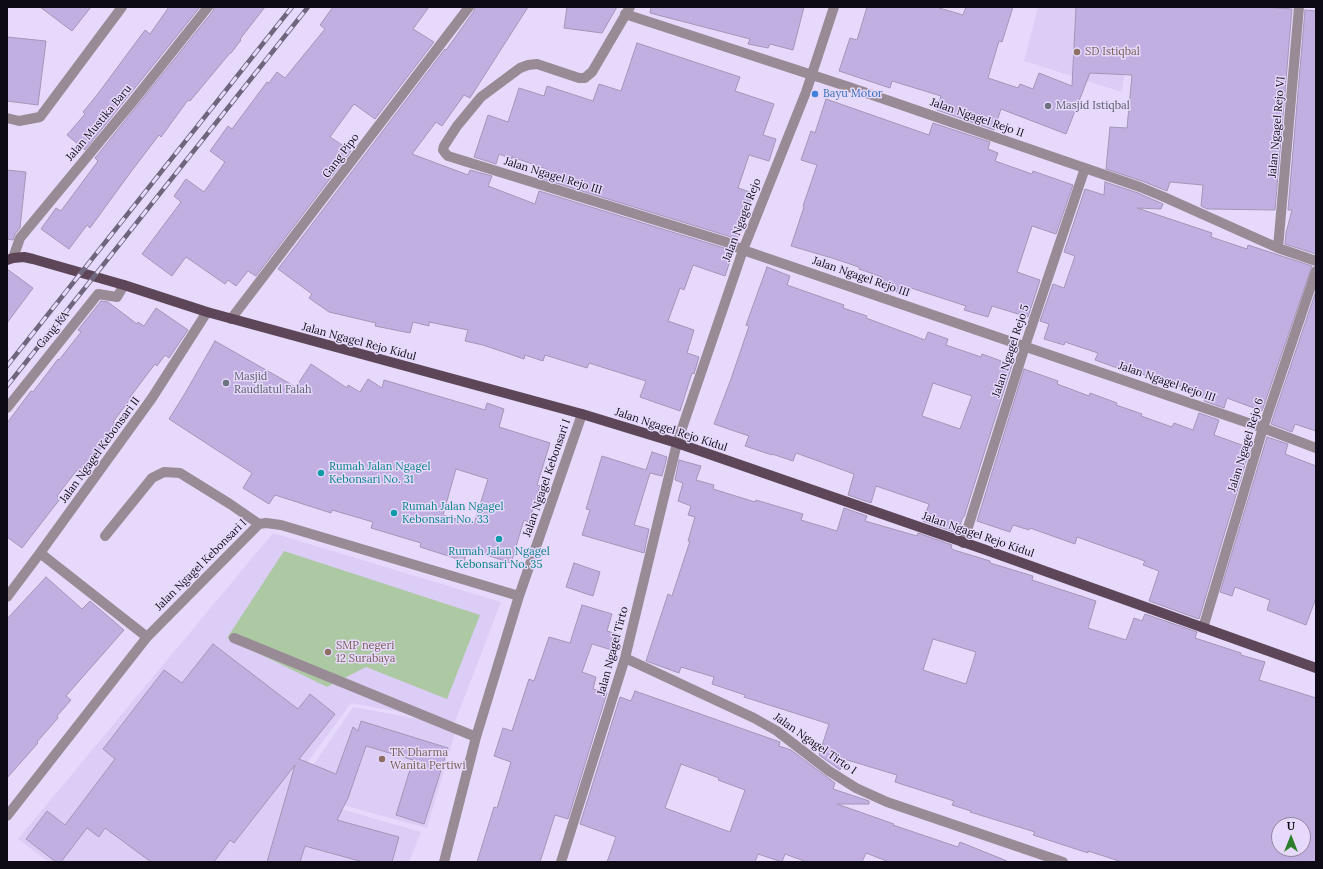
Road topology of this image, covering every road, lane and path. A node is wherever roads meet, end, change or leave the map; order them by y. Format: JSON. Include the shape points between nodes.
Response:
{"nodes":[{"id":1,"x":122,"y":7,"type":"edge"},
{"id":2,"x":208,"y":7,"type":"edge"},
{"id":3,"x":469,"y":7,"type":"edge"},
{"id":4,"x":834,"y":7,"type":"edge"},
{"id":5,"x":1299,"y":7,"type":"edge"},
{"id":6,"x":627,"y":10,"type":"edge"},
{"id":7,"x":812,"y":75,"type":"junction"},
{"id":8,"x":7,"y":118,"type":"edge"},
{"id":9,"x":1085,"y":168,"type":"junction"},
{"id":10,"x":1278,"y":248,"type":"junction"},
{"id":11,"x":743,"y":250,"type":"junction"},
{"id":12,"x":10,"y":259,"type":"edge"},
{"id":13,"x":1316,"y":261,"type":"edge"},
{"id":14,"x":1316,"y":271,"type":"edge"},
{"id":15,"x":124,"y":285,"type":"junction"},
{"id":16,"x":207,"y":312,"type":"junction"},
{"id":17,"x":231,"y":319,"type":"junction"},
{"id":18,"x":1025,"y":346,"type":"junction"},
{"id":19,"x":7,"y":408,"type":"edge"},
{"id":20,"x":582,"y":414,"type":"junction"},
{"id":21,"x":1263,"y":428,"type":"junction"},
{"id":22,"x":677,"y":443,"type":"junction"},
{"id":23,"x":1316,"y":448,"type":"edge"},
{"id":24,"x":258,"y":524,"type":"junction"},
{"id":25,"x":105,"y":536,"type":"dead end"},
{"id":26,"x":963,"y":543,"type":"junction"},
{"id":27,"x":40,"y":553,"type":"junction"},
{"id":28,"x":519,"y":596,"type":"junction"},
{"id":29,"x":7,"y":597,"type":"edge"},
{"id":30,"x":1203,"y":628,"type":"junction"},
{"id":31,"x":146,"y":636,"type":"junction"},
{"id":32,"x":234,"y":638,"type":"dead end"},
{"id":33,"x":625,"y":658,"type":"junction"},
{"id":34,"x":1316,"y":668,"type":"edge"},
{"id":35,"x":476,"y":737,"type":"junction"},
{"id":36,"x":7,"y":816,"type":"edge"},
{"id":37,"x":444,"y":862,"type":"edge"},
{"id":38,"x":561,"y":862,"type":"edge"},
{"id":39,"x":1063,"y":862,"type":"edge"}],
"edges":[{"from":1,"to":8,"type":"street","via":[[40,117],[19,121]]},
{"from":2,"to":12,"type":"street","name":"Jalan Mustika Baru","via":[[20,238]]},
{"from":3,"to":17,"type":"street","name":"Gang Pipo"},
{"from":4,"to":7,"type":"street","name":"Jalan Ngagel Rejo"},
{"from":5,"to":10,"type":"street","name":"Jalan Ngagel Rejo VI"},
{"from":6,"to":7,"type":"street","name":"Jalan Ngagel Rejo II"},
{"from":6,"to":11,"type":"street","name":"Jalan Ngagel Rejo III","via":[[592,72],[585,78],[537,64],[520,68],[482,97],[457,126],[443,150],[448,156]]},
{"from":7,"to":9,"type":"street","name":"Jalan Ngagel Rejo II"},
{"from":7,"to":11,"type":"street","name":"Jalan Ngagel Rejo"},
{"from":9,"to":10,"type":"street","name":"Jalan Ngagel Rejo II","via":[[1164,197]]},
{"from":9,"to":18,"type":"street","name":"Jalan Ngagel Rejo 5"},
{"from":10,"to":13,"type":"street","name":"Jalan Ngagel Rejo II"},
{"from":11,"to":18,"type":"street","name":"Jalan Ngagel Rejo III"},
{"from":11,"to":22,"type":"street","name":"Jalan Ngagel Rejo"},
{"from":12,"to":15,"type":"main road","name":"Jalan Ngagel Rejo Kidul","via":[[34,259]]},
{"from":14,"to":21,"type":"street","name":"Jalan Ngagel Rejo 6"},
{"from":15,"to":16,"type":"main road","name":"Jalan Ngagel Rejo Kidul"},
{"from":15,"to":19,"type":"street","name":"Gang KA","via":[[117,297],[98,294]]},
{"from":16,"to":17,"type":"main road","name":"Jalan Ngagel Rejo Kidul"},
{"from":16,"to":27,"type":"street","name":"Jalan Ngagel Kebonsari II","via":[[152,398]]},
{"from":17,"to":20,"type":"main road","name":"Jalan Ngagel Rejo Kidul"},
{"from":18,"to":21,"type":"street","name":"Jalan Ngagel Rejo III"},
{"from":18,"to":26,"type":"street","name":"Jalan Ngagel Rejo 5"},
{"from":20,"to":22,"type":"main road","name":"Jalan Ngagel Rejo Kidul"},
{"from":20,"to":28,"type":"street","name":"Jalan Ngagel Kebonsari I"},
{"from":21,"to":23,"type":"street","name":"Jalan Ngagel Rejo III"},
{"from":21,"to":30,"type":"street","name":"Jalan Ngagel Rejo 6"},
{"from":22,"to":26,"type":"main road","name":"Jalan Ngagel Rejo Kidul"},
{"from":22,"to":33,"type":"street","name":"Jalan Ngagel Tirto"},
{"from":24,"to":25,"type":"street","via":[[180,473],[164,472],[152,478]]},
{"from":24,"to":28,"type":"street","name":"Jalan Ngagel Kebonsari I","via":[[281,525]]},
{"from":24,"to":31,"type":"street","name":"Jalan Ngagel Kebonsari I"},
{"from":26,"to":30,"type":"main road","name":"Jalan Ngagel Rejo Kidul"},
{"from":27,"to":29,"type":"street","name":"Jalan Ngagel Kebonsari II"},
{"from":27,"to":31,"type":"street"},
{"from":28,"to":35,"type":"street","name":"Jalan Ngagel Kebonsari I"},
{"from":30,"to":34,"type":"main road","name":"Jalan Ngagel Rejo Kidul"},
{"from":31,"to":36,"type":"street","name":"Jalan Ngagel Kebonsari I"},
{"from":32,"to":35,"type":"street"},
{"from":33,"to":38,"type":"street","name":"Jalan Ngagel Tirto"},
{"from":33,"to":39,"type":"street","name":"Jalan Ngagel Tirto I","via":[[754,718],[777,731],[829,771],[856,788]]},
{"from":35,"to":37,"type":"street","name":"Jalan Ngagel Kebonsari I"}]}
